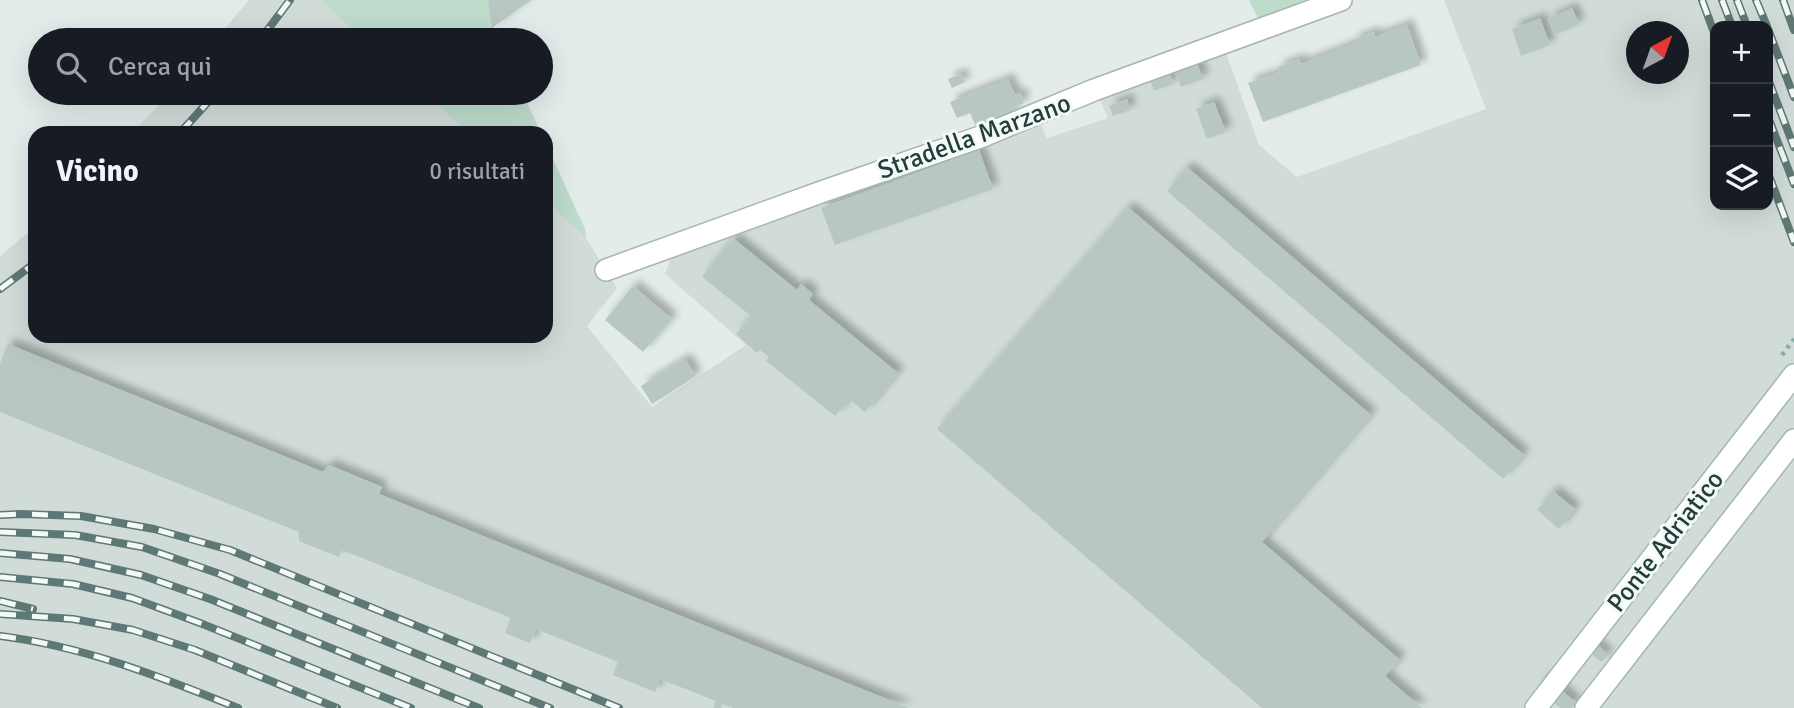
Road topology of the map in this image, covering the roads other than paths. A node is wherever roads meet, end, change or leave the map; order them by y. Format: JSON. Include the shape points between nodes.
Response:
{"nodes":[{"id":1,"x":1341,"y":0,"type":"edge"},
{"id":2,"x":606,"y":270,"type":"dead end"},
{"id":3,"x":1794,"y":375,"type":"edge"},
{"id":4,"x":1794,"y":440,"type":"edge"},
{"id":5,"x":1535,"y":708,"type":"edge"},
{"id":6,"x":1586,"y":708,"type":"edge"}],
"edges":[{"from":1,"to":2,"type":"street","name":"Stradella Marzano","via":[[1094,90],[983,136]]},
{"from":3,"to":5,"type":"street","name":"Ponte Adriatico"},
{"from":4,"to":6,"type":"street","name":"Ponte Adriatico"}]}
